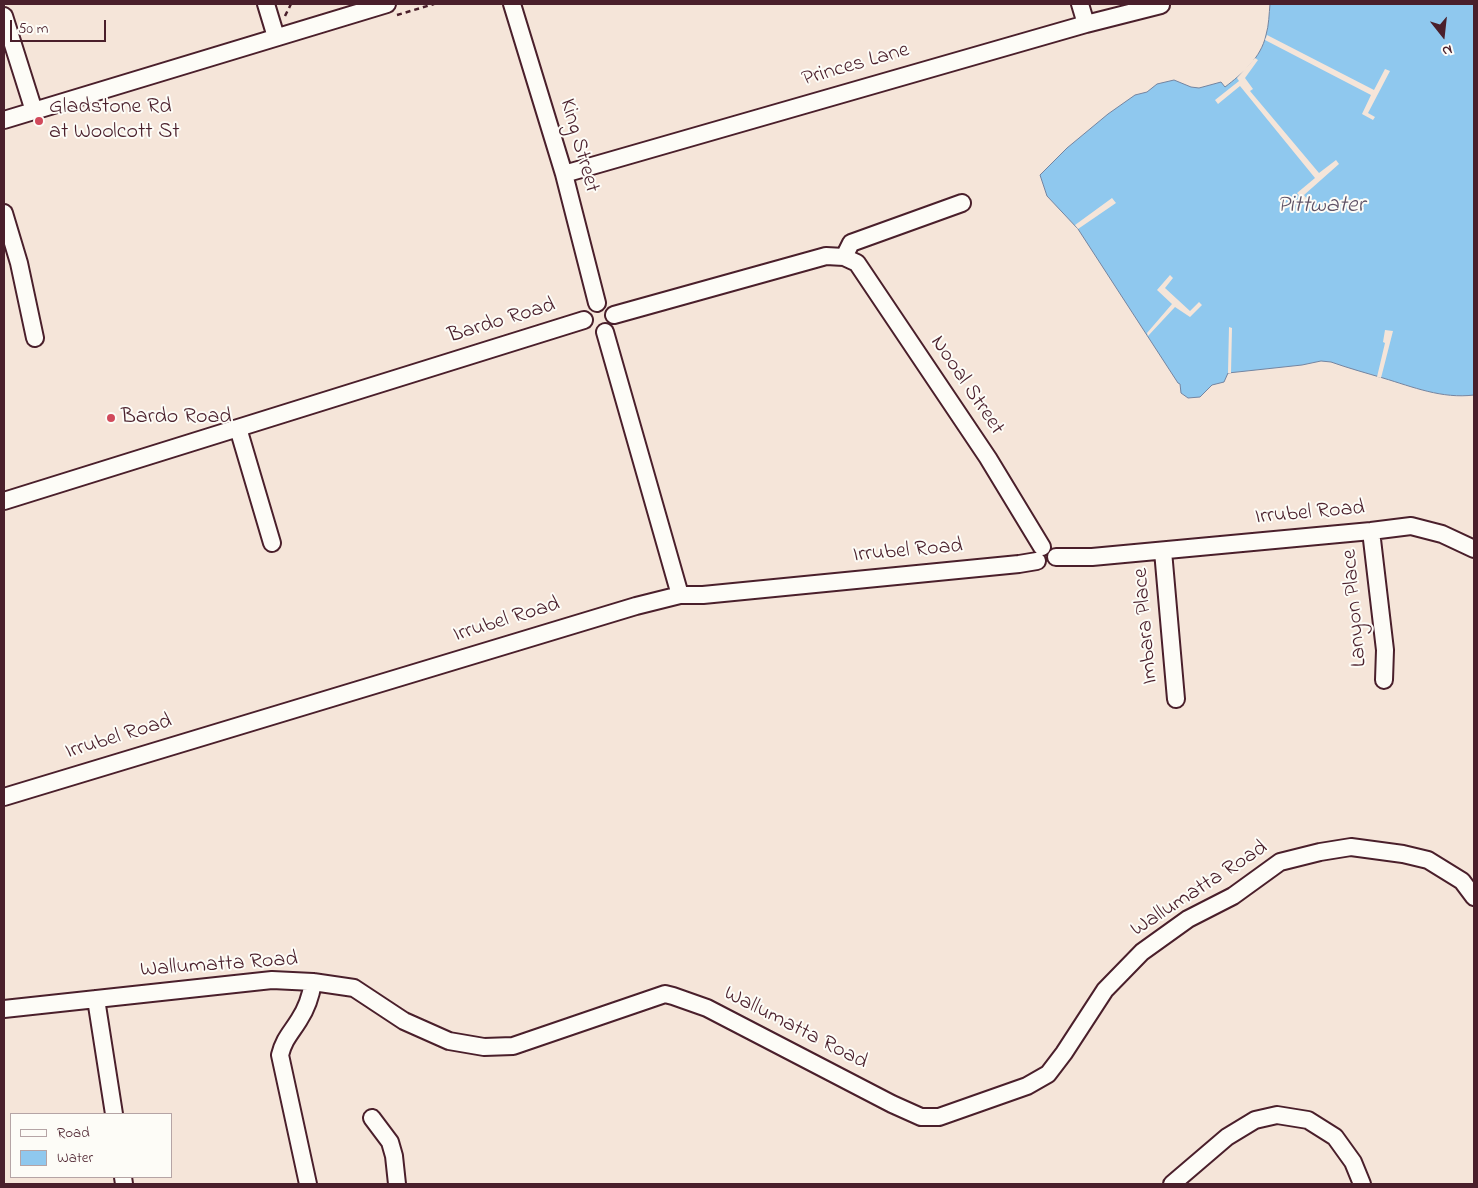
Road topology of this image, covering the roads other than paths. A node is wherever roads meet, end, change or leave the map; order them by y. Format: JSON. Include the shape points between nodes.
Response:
{"nodes":[{"id":1,"x":266,"y":4,"type":"edge"},
{"id":2,"x":387,"y":4,"type":"edge"},
{"id":3,"x":512,"y":4,"type":"edge"},
{"id":4,"x":1080,"y":4,"type":"edge"},
{"id":5,"x":1161,"y":5,"type":"edge"},
{"id":6,"x":4,"y":16,"type":"edge"},
{"id":7,"x":1086,"y":24,"type":"junction"},
{"id":8,"x":276,"y":37,"type":"junction"},
{"id":9,"x":34,"y":111,"type":"junction"},
{"id":10,"x":4,"y":120,"type":"edge"},
{"id":11,"x":564,"y":174,"type":"junction"},
{"id":12,"x":962,"y":203,"type":"dead end"},
{"id":13,"x":4,"y":213,"type":"edge"},
{"id":14,"x":844,"y":257,"type":"junction"},
{"id":15,"x":597,"y":303,"type":"junction"},
{"id":16,"x":614,"y":315,"type":"junction"},
{"id":17,"x":584,"y":320,"type":"junction"},
{"id":18,"x":605,"y":332,"type":"junction"},
{"id":19,"x":35,"y":338,"type":"dead end"},
{"id":20,"x":238,"y":428,"type":"junction"},
{"id":21,"x":4,"y":501,"type":"edge"},
{"id":22,"x":1371,"y":531,"type":"junction"},
{"id":23,"x":272,"y":543,"type":"dead end"},
{"id":24,"x":1474,"y":549,"type":"edge"},
{"id":25,"x":1163,"y":550,"type":"junction"},
{"id":26,"x":1040,"y":554,"type":"junction"},
{"id":27,"x":680,"y":595,"type":"junction"},
{"id":28,"x":1384,"y":680,"type":"dead end"},
{"id":29,"x":1176,"y":699,"type":"dead end"},
{"id":30,"x":4,"y":797,"type":"edge"},
{"id":31,"x":1468,"y":880,"type":"edge"},
{"id":32,"x":1474,"y":897,"type":"edge"},
{"id":33,"x":313,"y":982,"type":"junction"},
{"id":34,"x":96,"y":999,"type":"junction"},
{"id":35,"x":4,"y":1009,"type":"edge"},
{"id":36,"x":114,"y":1113,"type":"edge"},
{"id":37,"x":372,"y":1118,"type":"dead end"},
{"id":38,"x":308,"y":1184,"type":"edge"},
{"id":39,"x":397,"y":1184,"type":"edge"},
{"id":40,"x":1172,"y":1184,"type":"edge"},
{"id":41,"x":1362,"y":1184,"type":"edge"}],
"edges":[{"from":1,"to":8,"type":"street"},
{"from":2,"to":8,"type":"street"},
{"from":3,"to":11,"type":"street","name":"King Street"},
{"from":4,"to":7,"type":"street"},
{"from":5,"to":7,"type":"street","name":"Princes Lane"},
{"from":6,"to":9,"type":"street"},
{"from":7,"to":11,"type":"street","name":"Princes Lane"},
{"from":8,"to":9,"type":"street"},
{"from":9,"to":10,"type":"street"},
{"from":11,"to":15,"type":"street","name":"King Street"},
{"from":12,"to":14,"type":"street","via":[[851,243]]},
{"from":13,"to":19,"type":"street","via":[[19,263]]},
{"from":14,"to":16,"type":"street","via":[[826,256]]},
{"from":14,"to":26,"type":"street","name":"Nooal Street","via":[[857,263],[988,458]]},
{"from":15,"to":16,"type":"street","via":[[606,304]]},
{"from":15,"to":17,"type":"street","via":[[589,306]]},
{"from":16,"to":18,"type":"street","via":[[613,324]]},
{"from":17,"to":18,"type":"street","via":[[594,333]]},
{"from":17,"to":20,"type":"street","name":"Bardo Road"},
{"from":18,"to":27,"type":"street"},
{"from":20,"to":21,"type":"street","name":"Bardo Road"},
{"from":20,"to":23,"type":"street"},
{"from":22,"to":24,"type":"street","name":"Irrubel Road","via":[[1411,526],[1442,534]]},
{"from":22,"to":25,"type":"street","name":"Irrubel Road"},
{"from":22,"to":28,"type":"street","name":"Lanyon Place","via":[[1385,650]]},
{"from":25,"to":26,"type":"street","name":"Irrubel Road","via":[[1056,557],[1053,549],[1047,546]]},
{"from":25,"to":29,"type":"street","name":"Imbara Place"},
{"from":26,"to":27,"type":"street","name":"Irrubel Road","via":[[1012,565]]},
{"from":27,"to":30,"type":"street","name":"Irrubel Road"},
{"from":31,"to":32,"type":"street","name":"Wallumatta Road"},
{"from":31,"to":33,"type":"street","name":"Wallumatta Road","via":[[1428,860],[1351,847],[1280,862],[1233,896],[1188,919],[1142,952],[1105,990],[1048,1074],[1027,1086],[939,1117],[921,1117],[892,1104],[707,1008],[665,994],[513,1046],[484,1047],[449,1041],[404,1022],[354,988]]},
{"from":33,"to":34,"type":"street","name":"Wallumatta Road","via":[[272,980]]},
{"from":33,"to":38,"type":"street","via":[[308,1003],[283,1042],[280,1055]]},
{"from":34,"to":35,"type":"street","name":"Wallumatta Road"},
{"from":34,"to":36,"type":"street"},
{"from":37,"to":39,"type":"street","via":[[390,1142]]},
{"from":40,"to":41,"type":"street","via":[[1227,1137],[1255,1120],[1277,1116],[1308,1120],[1335,1137],[1353,1162]]}]}
